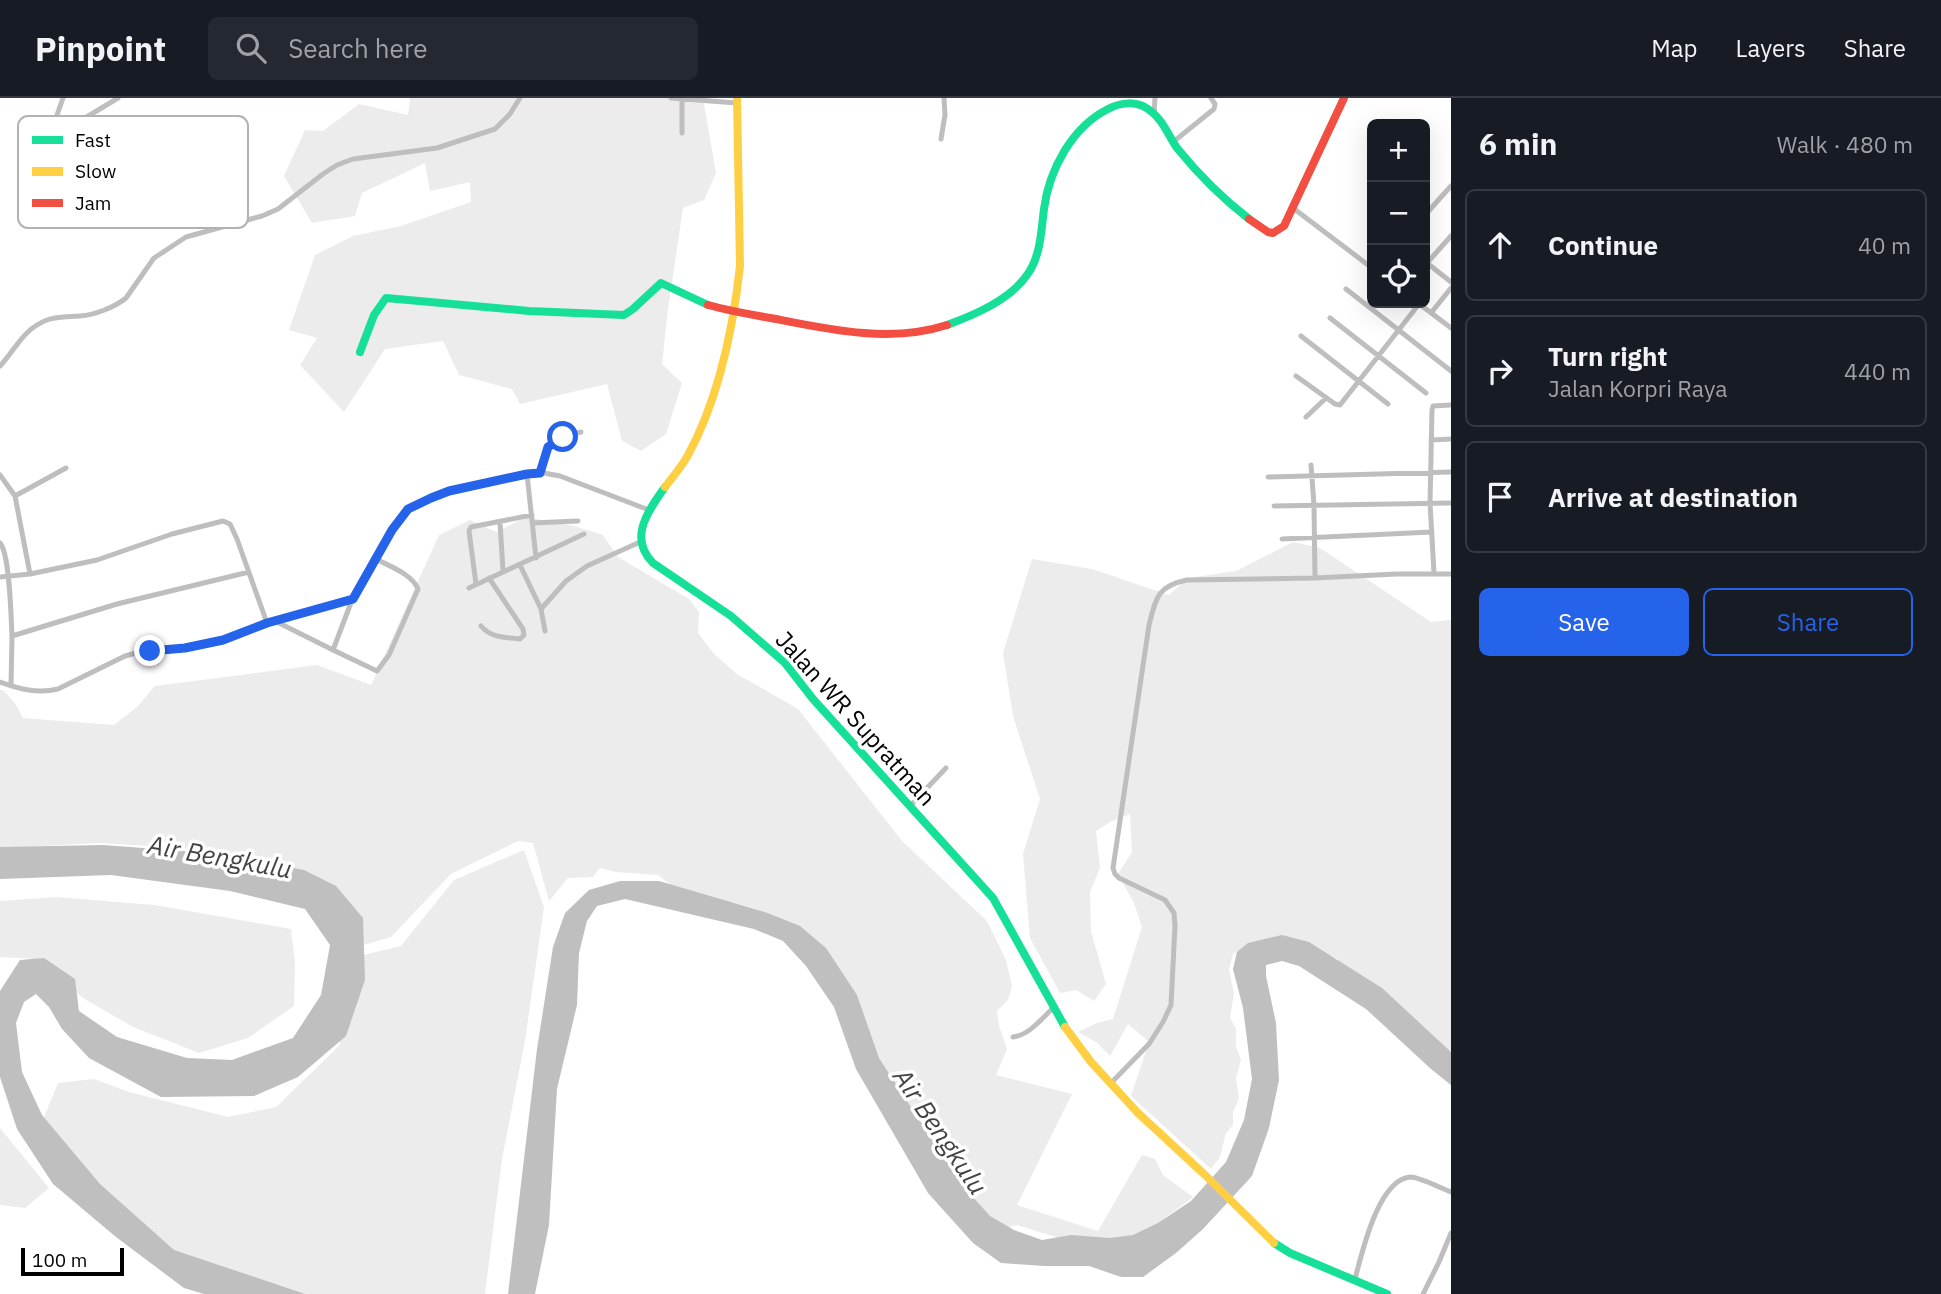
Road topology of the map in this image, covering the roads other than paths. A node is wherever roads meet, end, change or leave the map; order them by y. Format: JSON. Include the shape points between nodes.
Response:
{"nodes":[{"id":1,"x":63,"y":98,"type":"edge"},
{"id":2,"x":117,"y":98,"type":"edge"},
{"id":3,"x":520,"y":98,"type":"edge"},
{"id":4,"x":670,"y":98,"type":"edge"},
{"id":5,"x":682,"y":98,"type":"edge"},
{"id":6,"x":944,"y":98,"type":"edge"},
{"id":7,"x":1155,"y":98,"type":"edge"},
{"id":8,"x":1211,"y":98,"type":"edge"},
{"id":9,"x":1345,"y":98,"type":"edge"},
{"id":10,"x":737,"y":101,"type":"edge"},
{"id":11,"x":1154,"y":114,"type":"junction"},
{"id":12,"x":57,"y":116,"type":"edge"},
{"id":13,"x":88,"y":116,"type":"edge"},
{"id":14,"x":682,"y":133,"type":"dead end"},
{"id":15,"x":941,"y":139,"type":"dead end"},
{"id":16,"x":1173,"y":142,"type":"junction"},
{"id":17,"x":1451,"y":187,"type":"edge"},
{"id":18,"x":1293,"y":208,"type":"junction"},
{"id":19,"x":1430,"y":210,"type":"edge"},
{"id":20,"x":248,"y":220,"type":"edge"},
{"id":21,"x":219,"y":228,"type":"edge"},
{"id":22,"x":1451,"y":236,"type":"edge"},
{"id":23,"x":1430,"y":258,"type":"edge"},
{"id":24,"x":1367,"y":264,"type":"edge"},
{"id":25,"x":1430,"y":265,"type":"edge"},
{"id":26,"x":1451,"y":282,"type":"edge"},
{"id":27,"x":1451,"y":288,"type":"edge"},
{"id":28,"x":1346,"y":289,"type":"dead end"},
{"id":29,"x":1414,"y":308,"type":"edge"},
{"id":30,"x":1424,"y":308,"type":"edge"},
{"id":31,"x":732,"y":311,"type":"junction"},
{"id":32,"x":1431,"y":313,"type":"junction"},
{"id":33,"x":1330,"y":317,"type":"dead end"},
{"id":34,"x":1451,"y":328,"type":"edge"},
{"id":35,"x":1399,"y":330,"type":"junction"},
{"id":36,"x":1301,"y":336,"type":"dead end"},
{"id":37,"x":360,"y":352,"type":"dead end"},
{"id":38,"x":1379,"y":356,"type":"junction"},
{"id":39,"x":0,"y":366,"type":"edge"},
{"id":40,"x":1451,"y":371,"type":"edge"},
{"id":41,"x":1296,"y":376,"type":"dead end"},
{"id":42,"x":1360,"y":381,"type":"junction"},
{"id":43,"x":1426,"y":393,"type":"dead end"},
{"id":44,"x":1326,"y":398,"type":"junction"},
{"id":45,"x":1388,"y":404,"type":"dead end"},
{"id":46,"x":1451,"y":405,"type":"edge"},
{"id":47,"x":1306,"y":417,"type":"dead end"},
{"id":48,"x":580,"y":432,"type":"dead end"},
{"id":49,"x":1451,"y":439,"type":"edge"},
{"id":50,"x":1431,"y":440,"type":"junction"},
{"id":51,"x":1311,"y":465,"type":"dead end"},
{"id":52,"x":65,"y":468,"type":"dead end"},
{"id":53,"x":1429,"y":472,"type":"junction"},
{"id":54,"x":1451,"y":472,"type":"edge"},
{"id":55,"x":540,"y":473,"type":"junction"},
{"id":56,"x":527,"y":474,"type":"junction"},
{"id":57,"x":0,"y":475,"type":"edge"},
{"id":58,"x":1311,"y":476,"type":"junction"},
{"id":59,"x":1268,"y":477,"type":"dead end"},
{"id":60,"x":15,"y":496,"type":"junction"},
{"id":61,"x":1430,"y":503,"type":"junction"},
{"id":62,"x":1451,"y":503,"type":"edge"},
{"id":63,"x":1314,"y":505,"type":"junction"},
{"id":64,"x":1274,"y":506,"type":"dead end"},
{"id":65,"x":649,"y":510,"type":"junction"},
{"id":66,"x":532,"y":515,"type":"junction"},
{"id":67,"x":578,"y":521,"type":"dead end"},
{"id":68,"x":499,"y":522,"type":"junction"},
{"id":69,"x":533,"y":523,"type":"junction"},
{"id":70,"x":1432,"y":532,"type":"junction"},
{"id":71,"x":584,"y":534,"type":"dead end"},
{"id":72,"x":1314,"y":538,"type":"junction"},
{"id":73,"x":1282,"y":540,"type":"dead end"},
{"id":74,"x":640,"y":542,"type":"junction"},
{"id":75,"x":0,"y":543,"type":"edge"},
{"id":76,"x":536,"y":558,"type":"junction"},
{"id":77,"x":376,"y":559,"type":"junction"},
{"id":78,"x":520,"y":565,"type":"junction"},
{"id":79,"x":503,"y":571,"type":"junction"},
{"id":80,"x":249,"y":572,"type":"junction"},
{"id":81,"x":1434,"y":573,"type":"junction"},
{"id":82,"x":30,"y":574,"type":"junction"},
{"id":83,"x":1451,"y":574,"type":"edge"},
{"id":84,"x":0,"y":577,"type":"edge"},
{"id":85,"x":8,"y":578,"type":"junction"},
{"id":86,"x":489,"y":578,"type":"junction"},
{"id":87,"x":1315,"y":578,"type":"junction"},
{"id":88,"x":476,"y":584,"type":"junction"},
{"id":89,"x":469,"y":588,"type":"dead end"},
{"id":90,"x":353,"y":599,"type":"junction"},
{"id":91,"x":541,"y":608,"type":"junction"},
{"id":92,"x":277,"y":622,"type":"junction"},
{"id":93,"x":267,"y":623,"type":"junction"},
{"id":94,"x":481,"y":626,"type":"dead end"},
{"id":95,"x":545,"y":631,"type":"dead end"},
{"id":96,"x":12,"y":636,"type":"junction"},
{"id":97,"x":332,"y":650,"type":"junction"},
{"id":98,"x":0,"y":682,"type":"edge"},
{"id":99,"x":11,"y":686,"type":"junction"},
{"id":100,"x":946,"y":768,"type":"dead end"},
{"id":101,"x":909,"y":807,"type":"junction"},
{"id":102,"x":1055,"y":1006,"type":"junction"},
{"id":103,"x":1013,"y":1037,"type":"dead end"},
{"id":104,"x":1110,"y":1084,"type":"junction"},
{"id":105,"x":1451,"y":1192,"type":"edge"},
{"id":106,"x":1451,"y":1233,"type":"edge"},
{"id":107,"x":1355,"y":1279,"type":"junction"},
{"id":108,"x":1387,"y":1294,"type":"edge"},
{"id":109,"x":1423,"y":1294,"type":"edge"}],
"edges":[{"from":1,"to":12,"type":"street"},
{"from":2,"to":13,"type":"street"},
{"from":3,"to":20,"type":"street","via":[[495,129],[437,148],[353,159],[323,174],[278,209]]},
{"from":4,"to":5,"type":"street"},
{"from":5,"to":10,"type":"street"},
{"from":5,"to":14,"type":"street"},
{"from":6,"to":15,"type":"street"},
{"from":7,"to":11,"type":"street"},
{"from":8,"to":16,"type":"street","via":[[1214,109]]},
{"from":9,"to":18,"type":"main road"},
{"from":10,"to":31,"type":"main road","via":[[740,267]]},
{"from":11,"to":16,"type":"main road"},
{"from":11,"to":31,"type":"main road","via":[[1143,106],[1125,103],[1103,110],[1074,138],[1047,189],[1028,273],[1017,287],[967,318],[916,333],[884,334],[820,328]]},
{"from":16,"to":18,"type":"main road","via":[[1226,200],[1268,232],[1281,229]]},
{"from":17,"to":19,"type":"street"},
{"from":18,"to":24,"type":"street"},
{"from":21,"to":39,"type":"street","via":[[186,237],[154,258],[120,303],[91,314],[46,320],[24,335]]},
{"from":22,"to":23,"type":"street"},
{"from":25,"to":26,"type":"street"},
{"from":27,"to":32,"type":"street"},
{"from":28,"to":35,"type":"street"},
{"from":29,"to":35,"type":"street"},
{"from":30,"to":32,"type":"street"},
{"from":31,"to":37,"type":"main road","via":[[698,302],[661,283],[624,314],[386,298],[380,302]]},
{"from":31,"to":65,"type":"main road","via":[[721,369],[699,435]]},
{"from":32,"to":34,"type":"street"},
{"from":33,"to":38,"type":"street"},
{"from":35,"to":38,"type":"street"},
{"from":35,"to":40,"type":"street"},
{"from":36,"to":42,"type":"street"},
{"from":38,"to":42,"type":"street"},
{"from":38,"to":43,"type":"street"},
{"from":41,"to":44,"type":"street"},
{"from":42,"to":44,"type":"street","via":[[1340,405]]},
{"from":42,"to":45,"type":"street"},
{"from":44,"to":47,"type":"street"},
{"from":46,"to":50,"type":"street","via":[[1433,406]]},
{"from":48,"to":55,"type":"street","via":[[548,447]]},
{"from":49,"to":50,"type":"street"},
{"from":50,"to":53,"type":"street"},
{"from":51,"to":58,"type":"street"},
{"from":52,"to":60,"type":"street"},
{"from":53,"to":54,"type":"street"},
{"from":53,"to":58,"type":"street"},
{"from":53,"to":61,"type":"street"},
{"from":55,"to":56,"type":"street"},
{"from":55,"to":65,"type":"street","via":[[560,476]]},
{"from":56,"to":66,"type":"street"},
{"from":56,"to":77,"type":"street","via":[[449,491],[408,509]]},
{"from":57,"to":60,"type":"street"},
{"from":58,"to":59,"type":"street"},
{"from":58,"to":63,"type":"street"},
{"from":60,"to":82,"type":"street"},
{"from":61,"to":62,"type":"street"},
{"from":61,"to":63,"type":"street"},
{"from":61,"to":70,"type":"street"},
{"from":63,"to":64,"type":"street"},
{"from":63,"to":72,"type":"street"},
{"from":65,"to":74,"type":"main road"},
{"from":66,"to":68,"type":"street"},
{"from":66,"to":69,"type":"street"},
{"from":67,"to":69,"type":"street"},
{"from":68,"to":79,"type":"street"},
{"from":68,"to":88,"type":"street","via":[[470,528]]},
{"from":69,"to":76,"type":"street"},
{"from":70,"to":72,"type":"street"},
{"from":70,"to":81,"type":"street"},
{"from":71,"to":76,"type":"street"},
{"from":72,"to":73,"type":"street"},
{"from":72,"to":87,"type":"street"},
{"from":74,"to":91,"type":"street","via":[[587,566]]},
{"from":74,"to":101,"type":"main road","name":"Jalan WR Supratman","via":[[653,563],[731,616],[785,663]]},
{"from":75,"to":85,"type":"street"},
{"from":76,"to":78,"type":"street"},
{"from":77,"to":90,"type":"street"},
{"from":77,"to":97,"type":"street","via":[[411,579],[418,589],[389,656],[377,671]]},
{"from":78,"to":79,"type":"street"},
{"from":78,"to":91,"type":"street"},
{"from":79,"to":86,"type":"street"},
{"from":80,"to":82,"type":"street","via":[[233,529],[223,521],[97,560]]},
{"from":80,"to":93,"type":"street"},
{"from":80,"to":96,"type":"street","via":[[117,604]]},
{"from":81,"to":83,"type":"street"},
{"from":81,"to":87,"type":"street"},
{"from":82,"to":85,"type":"street"},
{"from":84,"to":85,"type":"street"},
{"from":85,"to":96,"type":"street"},
{"from":86,"to":88,"type":"street"},
{"from":86,"to":94,"type":"street","via":[[524,635],[520,639],[496,636]]},
{"from":87,"to":104,"type":"street","via":[[1187,580],[1169,586],[1156,599],[1113,867],[1119,878],[1165,900],[1174,913],[1171,1005],[1149,1044]]},
{"from":88,"to":89,"type":"street"},
{"from":90,"to":92,"type":"street"},
{"from":90,"to":97,"type":"street"},
{"from":91,"to":95,"type":"street"},
{"from":92,"to":93,"type":"street"},
{"from":92,"to":97,"type":"street"},
{"from":93,"to":99,"type":"street","via":[[202,646],[125,656],[47,692]]},
{"from":96,"to":99,"type":"street"},
{"from":98,"to":99,"type":"street"},
{"from":100,"to":101,"type":"street"},
{"from":101,"to":102,"type":"main road","name":"Jalan WR Supratman","via":[[993,898]]},
{"from":102,"to":103,"type":"street","via":[[1021,1036]]},
{"from":102,"to":104,"type":"main road","name":"Jalan WR Supratman","via":[[1079,1049]]},
{"from":104,"to":107,"type":"main road","name":"Jalan WR Supratman","via":[[1268,1238],[1290,1253]]},
{"from":105,"to":107,"type":"street","via":[[1414,1177],[1396,1183],[1383,1196]]},
{"from":106,"to":109,"type":"street"},
{"from":107,"to":108,"type":"main road","name":"Jalan WR Supratman"}]}
